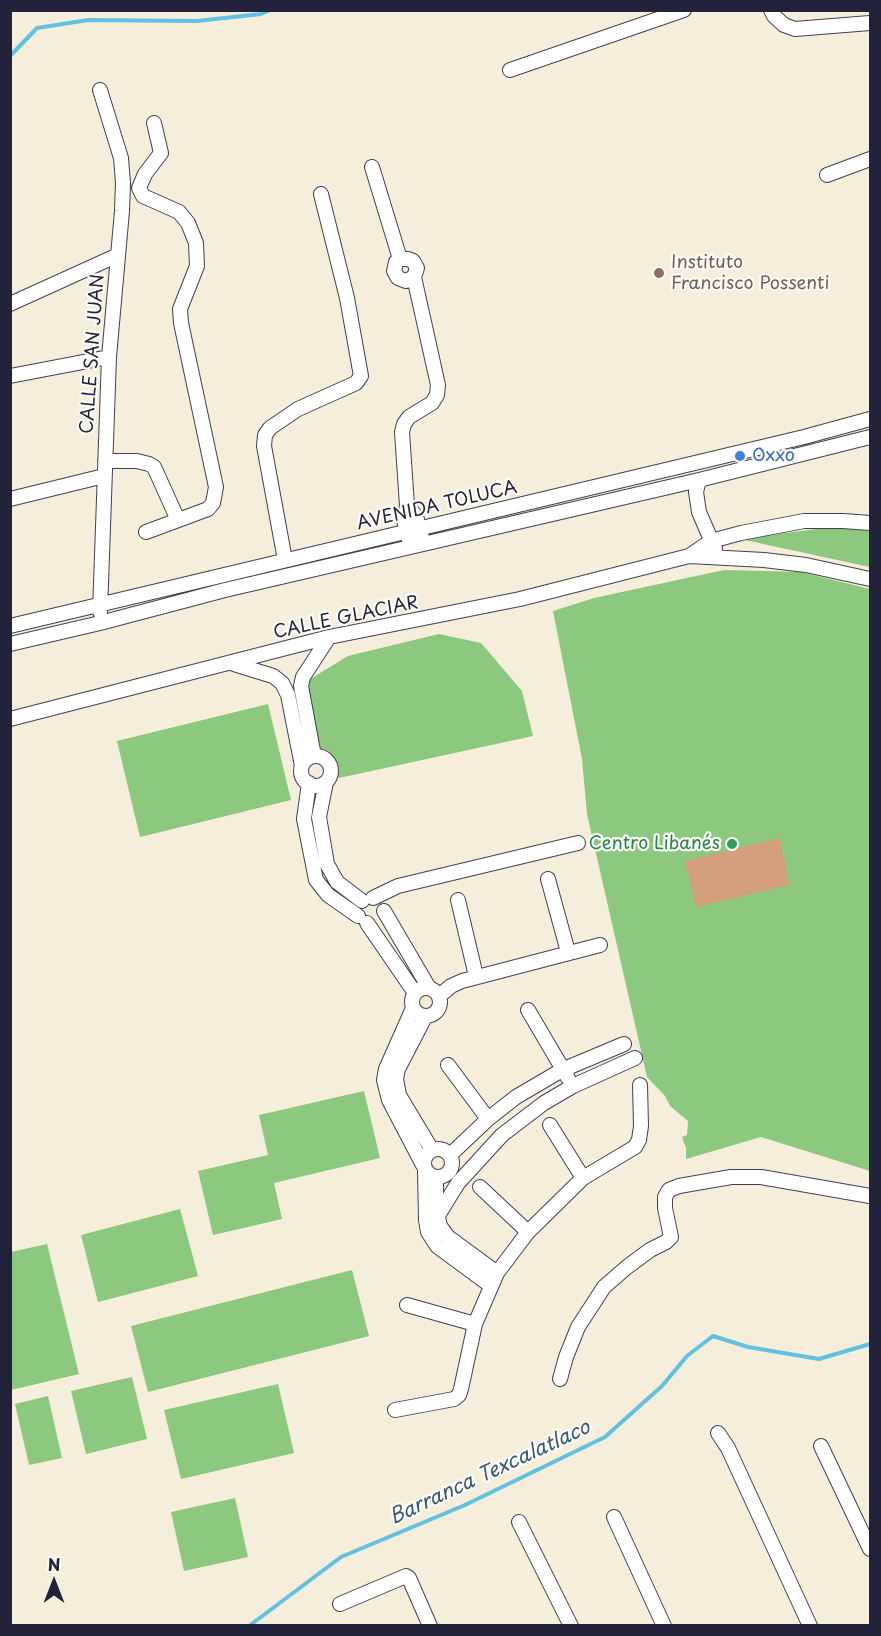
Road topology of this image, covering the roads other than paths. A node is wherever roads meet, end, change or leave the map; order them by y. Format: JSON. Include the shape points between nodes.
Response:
{"nodes":[{"id":1,"x":684,"y":10,"type":"edge"},
{"id":2,"x":771,"y":10,"type":"edge"},
{"id":3,"x":870,"y":23,"type":"edge"},
{"id":4,"x":510,"y":70,"type":"dead end"},
{"id":5,"x":100,"y":90,"type":"dead end"},
{"id":6,"x":154,"y":123,"type":"dead end"},
{"id":7,"x":870,"y":159,"type":"edge"},
{"id":8,"x":372,"y":167,"type":"dead end"},
{"id":9,"x":828,"y":175,"type":"dead end"},
{"id":10,"x":321,"y":194,"type":"dead end"},
{"id":11,"x":118,"y":255,"type":"junction"},
{"id":12,"x":10,"y":304,"type":"edge"},
{"id":13,"x":109,"y":357,"type":"junction"},
{"id":14,"x":10,"y":376,"type":"edge"},
{"id":15,"x":870,"y":419,"type":"edge"},
{"id":16,"x":870,"y":437,"type":"edge"},
{"id":17,"x":105,"y":461,"type":"junction"},
{"id":18,"x":104,"y":476,"type":"junction"},
{"id":19,"x":699,"y":480,"type":"junction"},
{"id":20,"x":10,"y":500,"type":"edge"},
{"id":21,"x":178,"y":520,"type":"junction"},
{"id":22,"x":870,"y":523,"type":"edge"},
{"id":23,"x":413,"y":531,"type":"junction"},
{"id":24,"x":146,"y":532,"type":"dead end"},
{"id":25,"x":711,"y":541,"type":"junction"},
{"id":26,"x":417,"y":545,"type":"junction"},
{"id":27,"x":689,"y":556,"type":"junction"},
{"id":28,"x":719,"y":558,"type":"junction"},
{"id":29,"x":285,"y":560,"type":"junction"},
{"id":30,"x":870,"y":579,"type":"edge"},
{"id":31,"x":100,"y":605,"type":"junction"},
{"id":32,"x":100,"y":623,"type":"junction"},
{"id":33,"x":10,"y":626,"type":"edge"},
{"id":34,"x":329,"y":637,"type":"junction"},
{"id":35,"x":10,"y":644,"type":"edge"},
{"id":36,"x":232,"y":663,"type":"junction"},
{"id":37,"x":10,"y":718,"type":"edge"},
{"id":38,"x":314,"y":756,"type":"junction"},
{"id":39,"x":302,"y":766,"type":"junction"},
{"id":40,"x":326,"y":782,"type":"junction"},
{"id":41,"x":309,"y":783,"type":"junction"},
{"id":42,"x":578,"y":843,"type":"dead end"},
{"id":43,"x":548,"y":879,"type":"dead end"},
{"id":44,"x":368,"y":900,"type":"junction"},
{"id":45,"x":458,"y":900,"type":"dead end"},
{"id":46,"x":384,"y":911,"type":"junction"},
{"id":47,"x":363,"y":920,"type":"junction"},
{"id":48,"x":600,"y":945,"type":"dead end"},
{"id":49,"x":568,"y":952,"type":"junction"},
{"id":50,"x":476,"y":976,"type":"junction"},
{"id":51,"x":434,"y":992,"type":"junction"},
{"id":52,"x":415,"y":993,"type":"junction"},
{"id":53,"x":413,"y":1008,"type":"junction"},
{"id":54,"x":528,"y":1010,"type":"dead end"},
{"id":55,"x":425,"y":1017,"type":"junction"},
{"id":56,"x":624,"y":1044,"type":"dead end"},
{"id":57,"x":635,"y":1058,"type":"dead end"},
{"id":58,"x":448,"y":1065,"type":"dead end"},
{"id":59,"x":562,"y":1070,"type":"junction"},
{"id":60,"x":640,"y":1085,"type":"dead end"},
{"id":61,"x":573,"y":1086,"type":"junction"},
{"id":62,"x":488,"y":1119,"type":"junction"},
{"id":63,"x":550,"y":1125,"type":"dead end"},
{"id":64,"x":432,"y":1150,"type":"junction"},
{"id":65,"x":450,"y":1155,"type":"junction"},
{"id":66,"x":428,"y":1172,"type":"junction"},
{"id":67,"x":583,"y":1178,"type":"junction"},
{"id":68,"x":480,"y":1187,"type":"dead end"},
{"id":69,"x":870,"y":1196,"type":"edge"},
{"id":70,"x":437,"y":1217,"type":"junction"},
{"id":71,"x":528,"y":1232,"type":"junction"},
{"id":72,"x":493,"y":1279,"type":"junction"},
{"id":73,"x":407,"y":1305,"type":"dead end"},
{"id":74,"x":475,"y":1324,"type":"junction"},
{"id":75,"x":560,"y":1378,"type":"dead end"},
{"id":76,"x":395,"y":1410,"type":"dead end"},
{"id":77,"x":718,"y":1433,"type":"dead end"},
{"id":78,"x":821,"y":1446,"type":"dead end"},
{"id":79,"x":614,"y":1517,"type":"dead end"},
{"id":80,"x":519,"y":1522,"type":"dead end"},
{"id":81,"x":870,"y":1549,"type":"edge"},
{"id":82,"x":340,"y":1604,"type":"dead end"},
{"id":83,"x":430,"y":1626,"type":"edge"},
{"id":84,"x":571,"y":1626,"type":"edge"},
{"id":85,"x":664,"y":1626,"type":"edge"},
{"id":86,"x":810,"y":1626,"type":"edge"}],
"edges":[{"from":1,"to":4,"type":"street"},
{"from":2,"to":3,"type":"street","via":[[795,29]]},
{"from":5,"to":11,"type":"street","name":"CALLE SAN JUAN","via":[[121,158]]},
{"from":6,"to":21,"type":"street","via":[[161,153],[139,188],[143,196],[179,212],[196,243],[197,266],[180,309],[181,323],[216,487],[208,509]]},
{"from":7,"to":9,"type":"street"},
{"from":8,"to":23,"type":"street","via":[[400,259],[416,264],[414,277],[438,385],[432,403],[409,417],[402,432],[407,506],[404,520]]},
{"from":10,"to":29,"type":"street","via":[[347,298],[361,376],[356,383],[298,409],[265,435]]},
{"from":11,"to":12,"type":"street"},
{"from":11,"to":13,"type":"street","name":"CALLE SAN JUAN"},
{"from":13,"to":14,"type":"street"},
{"from":13,"to":17,"type":"street","name":"CALLE SAN JUAN"},
{"from":15,"to":23,"type":"street","name":"AVENIDA TOLUCA"},
{"from":16,"to":19,"type":"street","name":"AVENIDA TOLUCA"},
{"from":17,"to":18,"type":"street","name":"CALLE SAN JUAN"},
{"from":17,"to":21,"type":"street","via":[[137,461],[154,467]]},
{"from":18,"to":20,"type":"street"},
{"from":18,"to":31,"type":"street","name":"CALLE SAN JUAN"},
{"from":19,"to":25,"type":"street","via":[[699,512]]},
{"from":19,"to":26,"type":"street","name":"AVENIDA TOLUCA"},
{"from":21,"to":24,"type":"street"},
{"from":22,"to":25,"type":"street","name":"CALLE GLACIAR","via":[[804,521]]},
{"from":23,"to":26,"type":"street"},
{"from":23,"to":29,"type":"street","name":"AVENIDA TOLUCA"},
{"from":25,"to":27,"type":"street","name":"CALLE GLACIAR"},
{"from":25,"to":28,"type":"street"},
{"from":26,"to":32,"type":"street","name":"AVENIDA TOLUCA"},
{"from":27,"to":28,"type":"street","name":"CALLE GLACIAR"},
{"from":27,"to":34,"type":"street","name":"CALLE GLACIAR","via":[[520,599]]},
{"from":28,"to":30,"type":"street","name":"CALLE GLACIAR","via":[[806,565]]},
{"from":29,"to":31,"type":"street","name":"AVENIDA TOLUCA"},
{"from":31,"to":32,"type":"street","name":"CALLE SAN JUAN"},
{"from":31,"to":33,"type":"street","name":"AVENIDA TOLUCA"},
{"from":32,"to":35,"type":"street","name":"AVENIDA TOLUCA"},
{"from":34,"to":36,"type":"street","name":"CALLE GLACIAR"},
{"from":34,"to":38,"type":"street","via":[[301,686]]},
{"from":36,"to":37,"type":"street","name":"CALLE GLACIAR"},
{"from":36,"to":39,"type":"street","via":[[273,676],[282,683],[288,695]]},
{"from":38,"to":39,"type":"street"},
{"from":38,"to":40,"type":"street","via":[[328,761],[331,776]]},
{"from":39,"to":41,"type":"street","via":[[304,779]]},
{"from":40,"to":41,"type":"street"},
{"from":40,"to":44,"type":"street","via":[[319,817],[327,864],[337,882]]},
{"from":41,"to":47,"type":"street","via":[[304,819],[316,880],[328,895]]},
{"from":42,"to":44,"type":"street","via":[[398,886]]},
{"from":43,"to":49,"type":"street"},
{"from":44,"to":46,"type":"street"},
{"from":44,"to":47,"type":"street","via":[[359,905]]},
{"from":45,"to":50,"type":"street"},
{"from":46,"to":47,"type":"street","via":[[378,921]]},
{"from":46,"to":51,"type":"street"},
{"from":47,"to":52,"type":"street"},
{"from":48,"to":49,"type":"street"},
{"from":49,"to":50,"type":"street"},
{"from":50,"to":51,"type":"street"},
{"from":51,"to":52,"type":"street","via":[[421,989]]},
{"from":51,"to":55,"type":"street","via":[[441,1003],[432,1016]]},
{"from":52,"to":53,"type":"street"},
{"from":53,"to":55,"type":"street"},
{"from":53,"to":66,"type":"street","via":[[386,1069],[385,1091]]},
{"from":54,"to":59,"type":"street"},
{"from":55,"to":64,"type":"street","via":[[396,1079],[399,1095]]},
{"from":56,"to":59,"type":"street"},
{"from":57,"to":61,"type":"street"},
{"from":58,"to":62,"type":"street"},
{"from":59,"to":61,"type":"street"},
{"from":59,"to":62,"type":"street"},
{"from":60,"to":67,"type":"street","via":[[641,1126],[635,1147]]},
{"from":61,"to":70,"type":"street","via":[[502,1135],[458,1183]]},
{"from":62,"to":65,"type":"street"},
{"from":63,"to":67,"type":"street"},
{"from":64,"to":65,"type":"street"},
{"from":64,"to":66,"type":"street","via":[[423,1159]]},
{"from":65,"to":66,"type":"street","via":[[448,1173]]},
{"from":66,"to":70,"type":"street"},
{"from":66,"to":72,"type":"street","via":[[428,1232],[437,1246]]},
{"from":67,"to":71,"type":"street"},
{"from":68,"to":71,"type":"street"},
{"from":69,"to":75,"type":"street","via":[[761,1177],[731,1177],[669,1190],[665,1208],[671,1237],[604,1287],[578,1328]]},
{"from":70,"to":72,"type":"street","via":[[448,1237]]},
{"from":71,"to":72,"type":"street"},
{"from":72,"to":74,"type":"street"},
{"from":73,"to":74,"type":"street"},
{"from":74,"to":76,"type":"street","via":[[459,1395]]},
{"from":77,"to":86,"type":"street"},
{"from":78,"to":81,"type":"street"},
{"from":79,"to":85,"type":"street"},
{"from":80,"to":84,"type":"street"},
{"from":82,"to":83,"type":"street","via":[[406,1576]]}]}
